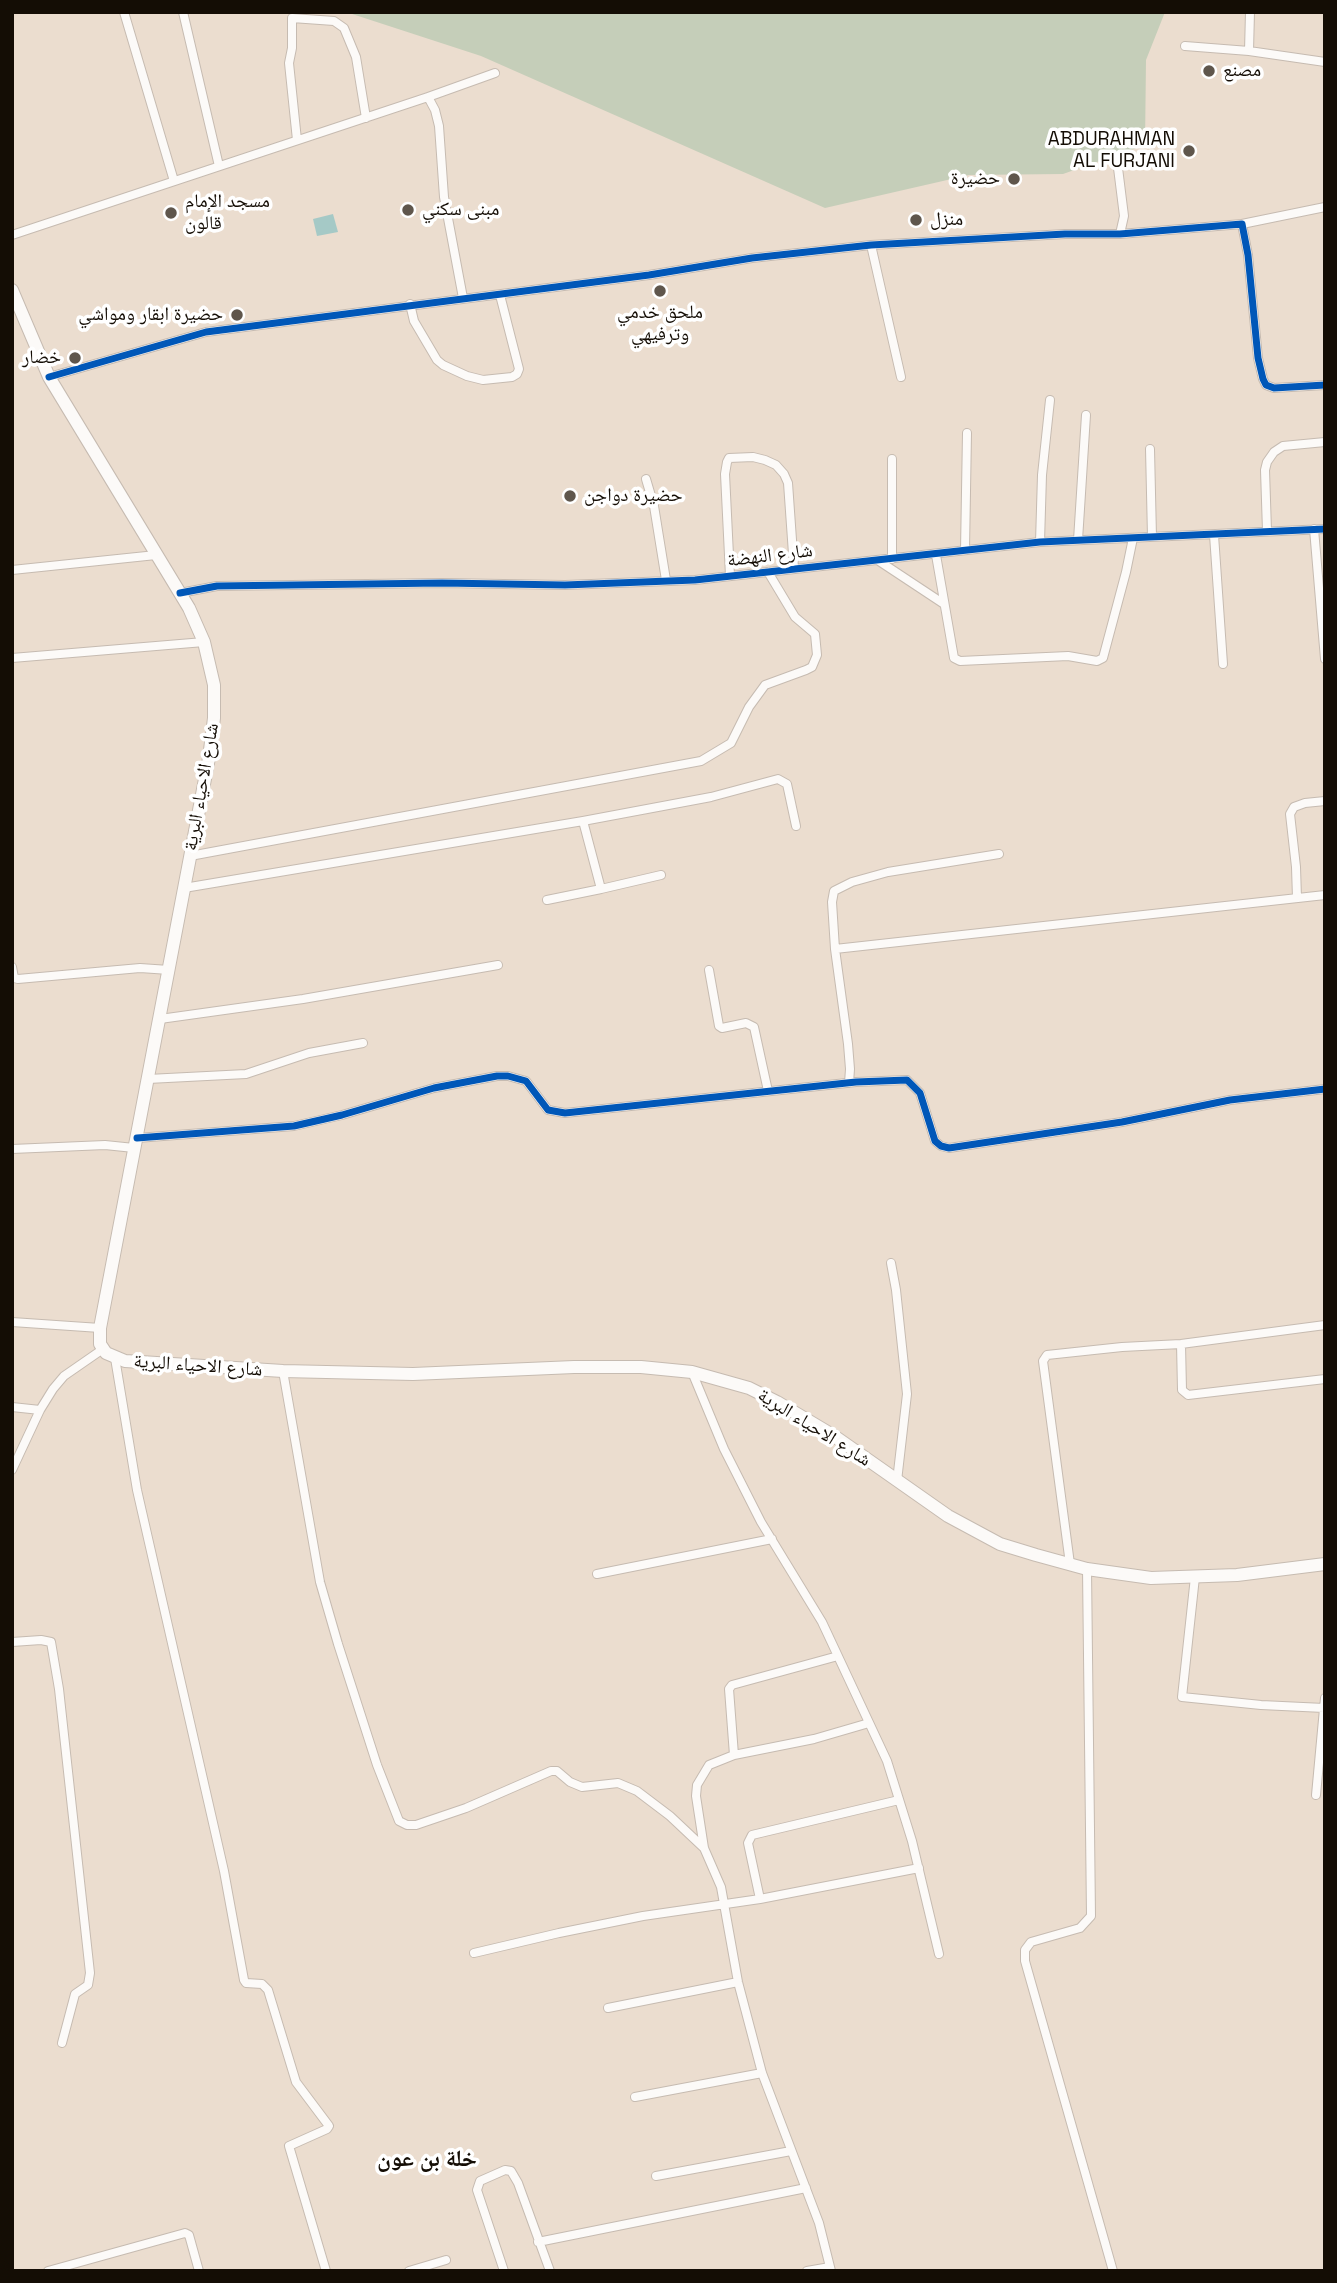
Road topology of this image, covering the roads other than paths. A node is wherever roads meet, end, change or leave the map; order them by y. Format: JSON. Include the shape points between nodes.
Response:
{"nodes":[{"id":1,"x":124,"y":12,"type":"edge"},
{"id":2,"x":183,"y":12,"type":"edge"},
{"id":3,"x":1250,"y":12,"type":"edge"},
{"id":4,"x":1185,"y":46,"type":"dead end"},
{"id":5,"x":1249,"y":51,"type":"junction"},
{"id":6,"x":1325,"y":62,"type":"edge"},
{"id":7,"x":495,"y":73,"type":"dead end"},
{"id":8,"x":428,"y":97,"type":"junction"},
{"id":9,"x":366,"y":118,"type":"junction"},
{"id":10,"x":298,"y":140,"type":"junction"},
{"id":11,"x":1169,"y":156,"type":"dead end"},
{"id":12,"x":219,"y":166,"type":"junction"},
{"id":13,"x":174,"y":181,"type":"junction"},
{"id":14,"x":1325,"y":207,"type":"edge"},
{"id":15,"x":1242,"y":225,"type":"junction"},
{"id":16,"x":1120,"y":234,"type":"junction"},
{"id":17,"x":12,"y":235,"type":"edge"},
{"id":18,"x":871,"y":245,"type":"junction"},
{"id":19,"x":12,"y":290,"type":"edge"},
{"id":20,"x":500,"y":295,"type":"junction"},
{"id":21,"x":463,"y":298,"type":"junction"},
{"id":22,"x":410,"y":304,"type":"junction"},
{"id":23,"x":50,"y":377,"type":"junction"},
{"id":24,"x":901,"y":377,"type":"dead end"},
{"id":25,"x":1325,"y":385,"type":"edge"},
{"id":26,"x":1050,"y":400,"type":"dead end"},
{"id":27,"x":1086,"y":415,"type":"dead end"},
{"id":28,"x":967,"y":433,"type":"dead end"},
{"id":29,"x":1325,"y":442,"type":"edge"},
{"id":30,"x":1150,"y":449,"type":"dead end"},
{"id":31,"x":892,"y":459,"type":"dead end"},
{"id":32,"x":646,"y":479,"type":"dead end"},
{"id":33,"x":1314,"y":529,"type":"junction"},
{"id":34,"x":1325,"y":529,"type":"edge"},
{"id":35,"x":1267,"y":531,"type":"junction"},
{"id":36,"x":1214,"y":535,"type":"junction"},
{"id":37,"x":1152,"y":537,"type":"junction"},
{"id":38,"x":1133,"y":538,"type":"junction"},
{"id":39,"x":1078,"y":540,"type":"junction"},
{"id":40,"x":1040,"y":542,"type":"junction"},
{"id":41,"x":965,"y":550,"type":"junction"},
{"id":42,"x":156,"y":555,"type":"junction"},
{"id":43,"x":936,"y":555,"type":"junction"},
{"id":44,"x":891,"y":559,"type":"junction"},
{"id":45,"x":878,"y":560,"type":"junction"},
{"id":46,"x":794,"y":568,"type":"junction"},
{"id":47,"x":12,"y":570,"type":"edge"},
{"id":48,"x":768,"y":572,"type":"junction"},
{"id":49,"x":730,"y":576,"type":"junction"},
{"id":50,"x":666,"y":580,"type":"junction"},
{"id":51,"x":180,"y":593,"type":"junction"},
{"id":52,"x":944,"y":604,"type":"junction"},
{"id":53,"x":204,"y":642,"type":"junction"},
{"id":54,"x":12,"y":659,"type":"edge"},
{"id":55,"x":1325,"y":660,"type":"edge"},
{"id":56,"x":1223,"y":664,"type":"dead end"},
{"id":57,"x":1325,"y":801,"type":"edge"},
{"id":58,"x":583,"y":821,"type":"junction"},
{"id":59,"x":796,"y":826,"type":"dead end"},
{"id":60,"x":999,"y":854,"type":"dead end"},
{"id":61,"x":190,"y":856,"type":"junction"},
{"id":62,"x":661,"y":875,"type":"dead end"},
{"id":63,"x":184,"y":888,"type":"junction"},
{"id":64,"x":601,"y":889,"type":"junction"},
{"id":65,"x":1325,"y":895,"type":"edge"},
{"id":66,"x":1297,"y":898,"type":"junction"},
{"id":67,"x":547,"y":900,"type":"dead end"},
{"id":68,"x":835,"y":949,"type":"junction"},
{"id":69,"x":498,"y":965,"type":"dead end"},
{"id":70,"x":12,"y":967,"type":"edge"},
{"id":71,"x":169,"y":970,"type":"junction"},
{"id":72,"x":709,"y":970,"type":"dead end"},
{"id":73,"x":160,"y":1019,"type":"junction"},
{"id":74,"x":363,"y":1043,"type":"dead end"},
{"id":75,"x":148,"y":1079,"type":"junction"},
{"id":76,"x":849,"y":1083,"type":"junction"},
{"id":77,"x":1325,"y":1089,"type":"edge"},
{"id":78,"x":768,"y":1091,"type":"junction"},
{"id":79,"x":135,"y":1143,"type":"junction"},
{"id":80,"x":12,"y":1149,"type":"edge"},
{"id":81,"x":891,"y":1263,"type":"dead end"},
{"id":82,"x":12,"y":1322,"type":"edge"},
{"id":83,"x":1325,"y":1325,"type":"edge"},
{"id":84,"x":100,"y":1328,"type":"junction"},
{"id":85,"x":1181,"y":1344,"type":"junction"},
{"id":86,"x":103,"y":1349,"type":"junction"},
{"id":87,"x":115,"y":1359,"type":"junction"},
{"id":88,"x":283,"y":1371,"type":"junction"},
{"id":89,"x":692,"y":1373,"type":"junction"},
{"id":90,"x":1325,"y":1380,"type":"edge"},
{"id":91,"x":12,"y":1407,"type":"edge"},
{"id":92,"x":40,"y":1410,"type":"junction"},
{"id":93,"x":12,"y":1470,"type":"edge"},
{"id":94,"x":897,"y":1481,"type":"junction"},
{"id":95,"x":772,"y":1539,"type":"junction"},
{"id":96,"x":1070,"y":1564,"type":"junction"},
{"id":97,"x":1325,"y":1564,"type":"edge"},
{"id":98,"x":1087,"y":1569,"type":"junction"},
{"id":99,"x":597,"y":1574,"type":"dead end"},
{"id":100,"x":1195,"y":1577,"type":"junction"},
{"id":101,"x":12,"y":1642,"type":"edge"},
{"id":102,"x":838,"y":1656,"type":"junction"},
{"id":103,"x":1325,"y":1698,"type":"edge"},
{"id":104,"x":1324,"y":1708,"type":"edge"},
{"id":105,"x":869,"y":1723,"type":"junction"},
{"id":106,"x":734,"y":1755,"type":"junction"},
{"id":107,"x":1315,"y":1795,"type":"dead end"},
{"id":108,"x":899,"y":1800,"type":"junction"},
{"id":109,"x":704,"y":1848,"type":"junction"},
{"id":110,"x":919,"y":1868,"type":"junction"},
{"id":111,"x":760,"y":1899,"type":"junction"},
{"id":112,"x":724,"y":1903,"type":"junction"},
{"id":113,"x":474,"y":1953,"type":"dead end"},
{"id":114,"x":939,"y":1954,"type":"dead end"},
{"id":115,"x":738,"y":1982,"type":"junction"},
{"id":116,"x":608,"y":2008,"type":"dead end"},
{"id":117,"x":62,"y":2043,"type":"dead end"},
{"id":118,"x":762,"y":2073,"type":"junction"},
{"id":119,"x":635,"y":2096,"type":"dead end"},
{"id":120,"x":791,"y":2151,"type":"junction"},
{"id":121,"x":656,"y":2176,"type":"dead end"},
{"id":122,"x":806,"y":2188,"type":"junction"},
{"id":123,"x":538,"y":2242,"type":"junction"},
{"id":124,"x":446,"y":2260,"type":"dead end"},
{"id":125,"x":87,"y":2261,"type":"junction"},
{"id":126,"x":830,"y":2269,"type":"edge"},
{"id":127,"x":48,"y":2271,"type":"edge"},
{"id":128,"x":89,"y":2271,"type":"edge"},
{"id":129,"x":200,"y":2271,"type":"edge"},
{"id":130,"x":326,"y":2271,"type":"edge"},
{"id":131,"x":409,"y":2271,"type":"edge"},
{"id":132,"x":505,"y":2271,"type":"edge"},
{"id":133,"x":550,"y":2271,"type":"edge"},
{"id":134,"x":807,"y":2271,"type":"edge"},
{"id":135,"x":1113,"y":2271,"type":"edge"}],
"edges":[{"from":1,"to":13,"type":"street"},
{"from":2,"to":12,"type":"street"},
{"from":3,"to":5,"type":"street"},
{"from":4,"to":5,"type":"street"},
{"from":5,"to":6,"type":"street"},
{"from":7,"to":8,"type":"street"},
{"from":8,"to":9,"type":"street"},
{"from":8,"to":21,"type":"street","via":[[439,126],[444,197]]},
{"from":9,"to":10,"type":"street"},
{"from":9,"to":10,"type":"street","via":[[356,57],[344,28],[334,21],[292,18],[289,63]]},
{"from":10,"to":12,"type":"street"},
{"from":11,"to":16,"type":"street","via":[[1117,160],[1124,216]]},
{"from":12,"to":13,"type":"street"},
{"from":13,"to":17,"type":"street"},
{"from":14,"to":15,"type":"street"},
{"from":15,"to":16,"type":"street"},
{"from":15,"to":25,"type":"street","via":[[1258,358],[1266,385]]},
{"from":16,"to":18,"type":"street"},
{"from":18,"to":20,"type":"street"},
{"from":18,"to":24,"type":"street"},
{"from":19,"to":23,"type":"main road","name":"شارع الاحياء البرية"},
{"from":20,"to":21,"type":"street"},
{"from":20,"to":22,"type":"street","via":[[519,369],[512,377],[483,380],[443,365],[414,321]]},
{"from":21,"to":22,"type":"street"},
{"from":22,"to":23,"type":"street","via":[[206,332]]},
{"from":23,"to":42,"type":"main road","name":"شارع الاحياء البرية"},
{"from":26,"to":40,"type":"street"},
{"from":27,"to":39,"type":"street"},
{"from":28,"to":41,"type":"street"},
{"from":29,"to":35,"type":"street","via":[[1283,446],[1267,461]]},
{"from":30,"to":37,"type":"street"},
{"from":31,"to":44,"type":"street"},
{"from":32,"to":50,"type":"street"},
{"from":33,"to":34,"type":"street","name":"شارع النهضة"},
{"from":33,"to":35,"type":"street","name":"شارع النهضة"},
{"from":33,"to":55,"type":"street"},
{"from":35,"to":36,"type":"street","name":"شارع النهضة"},
{"from":36,"to":37,"type":"street","name":"شارع النهضة"},
{"from":36,"to":56,"type":"street"},
{"from":37,"to":38,"type":"street","name":"شارع النهضة"},
{"from":38,"to":39,"type":"street","name":"شارع النهضة"},
{"from":38,"to":52,"type":"street","via":[[1100,661],[1068,656],[960,661],[951,653]]},
{"from":39,"to":40,"type":"street","name":"شارع النهضة"},
{"from":40,"to":41,"type":"street","name":"شارع النهضة"},
{"from":41,"to":43,"type":"street","name":"شارع النهضة"},
{"from":42,"to":47,"type":"street"},
{"from":42,"to":51,"type":"main road","name":"شارع الاحياء البرية"},
{"from":43,"to":44,"type":"street","name":"شارع النهضة"},
{"from":43,"to":52,"type":"street"},
{"from":44,"to":45,"type":"street","name":"شارع النهضة"},
{"from":45,"to":46,"type":"street","name":"شارع النهضة"},
{"from":45,"to":52,"type":"street"},
{"from":46,"to":48,"type":"street","name":"شارع النهضة"},
{"from":46,"to":49,"type":"street","via":[[784,474],[765,460],[729,458],[725,474]]},
{"from":48,"to":49,"type":"street","name":"شارع النهضة"},
{"from":48,"to":61,"type":"street","via":[[795,617],[815,634],[817,655],[812,667],[765,685],[748,707],[731,743],[701,761]]},
{"from":49,"to":50,"type":"street","name":"شارع النهضة"},
{"from":50,"to":51,"type":"street","name":"شارع النهضة","via":[[554,585],[217,586]]},
{"from":51,"to":53,"type":"main road","name":"شارع الاحياء البرية"},
{"from":53,"to":54,"type":"street"},
{"from":53,"to":61,"type":"main road","name":"شارع الاحياء البرية","via":[[214,685],[214,718]]},
{"from":57,"to":66,"type":"street","via":[[1294,807],[1290,814]]},
{"from":58,"to":59,"type":"street","via":[[778,779],[787,784]]},
{"from":58,"to":63,"type":"street"},
{"from":58,"to":64,"type":"street"},
{"from":60,"to":68,"type":"street","via":[[888,872],[840,887],[832,897]]},
{"from":61,"to":63,"type":"main road","name":"شارع الاحياء البرية"},
{"from":62,"to":64,"type":"street"},
{"from":63,"to":71,"type":"main road","name":"شارع الاحياء البرية"},
{"from":64,"to":67,"type":"street"},
{"from":65,"to":66,"type":"street"},
{"from":66,"to":68,"type":"street"},
{"from":68,"to":76,"type":"street"},
{"from":69,"to":73,"type":"street"},
{"from":70,"to":71,"type":"street","via":[[18,979],[140,968]]},
{"from":71,"to":73,"type":"main road","name":"شارع الاحياء البرية"},
{"from":72,"to":78,"type":"street","via":[[719,1026],[746,1023],[754,1027]]},
{"from":73,"to":75,"type":"main road","name":"شارع الاحياء البرية"},
{"from":74,"to":75,"type":"street","via":[[309,1053],[246,1074]]},
{"from":75,"to":79,"type":"main road","name":"شارع الاحياء البرية"},
{"from":76,"to":77,"type":"street","via":[[907,1080],[920,1093],[932,1135],[949,1148],[1122,1122],[1230,1100]]},
{"from":76,"to":78,"type":"street"},
{"from":78,"to":79,"type":"street","via":[[565,1113],[548,1110],[526,1081],[497,1076],[294,1126]]},
{"from":79,"to":80,"type":"street"},
{"from":79,"to":84,"type":"main road","name":"شارع الاحياء البرية"},
{"from":81,"to":94,"type":"street","via":[[907,1394]]},
{"from":82,"to":84,"type":"street"},
{"from":83,"to":85,"type":"street"},
{"from":84,"to":86,"type":"main road","name":"شارع الاحياء البرية"},
{"from":85,"to":90,"type":"street","via":[[1182,1390],[1188,1395]]},
{"from":85,"to":96,"type":"street","via":[[1097,1349],[1044,1358]]},
{"from":86,"to":87,"type":"main road","name":"شارع الاحياء البرية"},
{"from":86,"to":92,"type":"street","via":[[64,1376]]},
{"from":87,"to":88,"type":"main road","name":"شارع الاحياء البرية"},
{"from":87,"to":130,"type":"street","via":[[137,1490],[224,1871],[244,1980],[268,1990],[296,2082],[329,2126],[289,2146]]},
{"from":88,"to":89,"type":"main road","name":"شارع الاحياء البرية","via":[[413,1374],[641,1367]]},
{"from":88,"to":109,"type":"street","via":[[320,1582],[399,1821],[416,1825],[557,1771],[582,1787],[618,1783],[637,1791]]},
{"from":89,"to":94,"type":"main road","name":"شارع الاحياء البرية","via":[[748,1388],[778,1402]]},
{"from":89,"to":95,"type":"street","via":[[724,1449]]},
{"from":91,"to":92,"type":"street"},
{"from":92,"to":93,"type":"street"},
{"from":94,"to":96,"type":"main road","name":"شارع الاحياء البرية","via":[[1000,1544]]},
{"from":95,"to":99,"type":"street"},
{"from":95,"to":102,"type":"street"},
{"from":96,"to":98,"type":"main road","name":"شارع الاحياء البرية"},
{"from":97,"to":100,"type":"main road","name":"شارع الاحياء البرية"},
{"from":98,"to":100,"type":"main road","name":"شارع الاحياء البرية","via":[[1151,1578]]},
{"from":98,"to":135,"type":"street","via":[[1091,1916],[1080,1928],[1031,1942],[1026,1961]]},
{"from":100,"to":104,"type":"street","via":[[1182,1697]]},
{"from":101,"to":117,"type":"street","via":[[51,1642],[60,1697],[90,1973],[88,1985],[75,1994]]},
{"from":102,"to":105,"type":"street"},
{"from":102,"to":106,"type":"street","via":[[732,1685]]},
{"from":103,"to":104,"type":"street"},
{"from":104,"to":107,"type":"street"},
{"from":105,"to":106,"type":"street"},
{"from":105,"to":108,"type":"street"},
{"from":106,"to":109,"type":"street","via":[[709,1765],[697,1785]]},
{"from":108,"to":110,"type":"street"},
{"from":108,"to":111,"type":"street","via":[[752,1835],[748,1843]]},
{"from":109,"to":112,"type":"street"},
{"from":110,"to":111,"type":"street"},
{"from":110,"to":114,"type":"street"},
{"from":111,"to":112,"type":"street"},
{"from":112,"to":113,"type":"street"},
{"from":112,"to":115,"type":"street"},
{"from":115,"to":116,"type":"street"},
{"from":115,"to":118,"type":"street"},
{"from":118,"to":119,"type":"street"},
{"from":118,"to":120,"type":"street"},
{"from":120,"to":121,"type":"street"},
{"from":120,"to":122,"type":"street"},
{"from":122,"to":123,"type":"street"},
{"from":122,"to":126,"type":"street"},
{"from":123,"to":132,"type":"street","via":[[510,2171],[480,2180],[477,2190]]},
{"from":123,"to":133,"type":"street"},
{"from":124,"to":131,"type":"street"},
{"from":125,"to":127,"type":"street"},
{"from":125,"to":128,"type":"street"},
{"from":125,"to":129,"type":"street","via":[[185,2232]]},
{"from":126,"to":134,"type":"street"}]}
